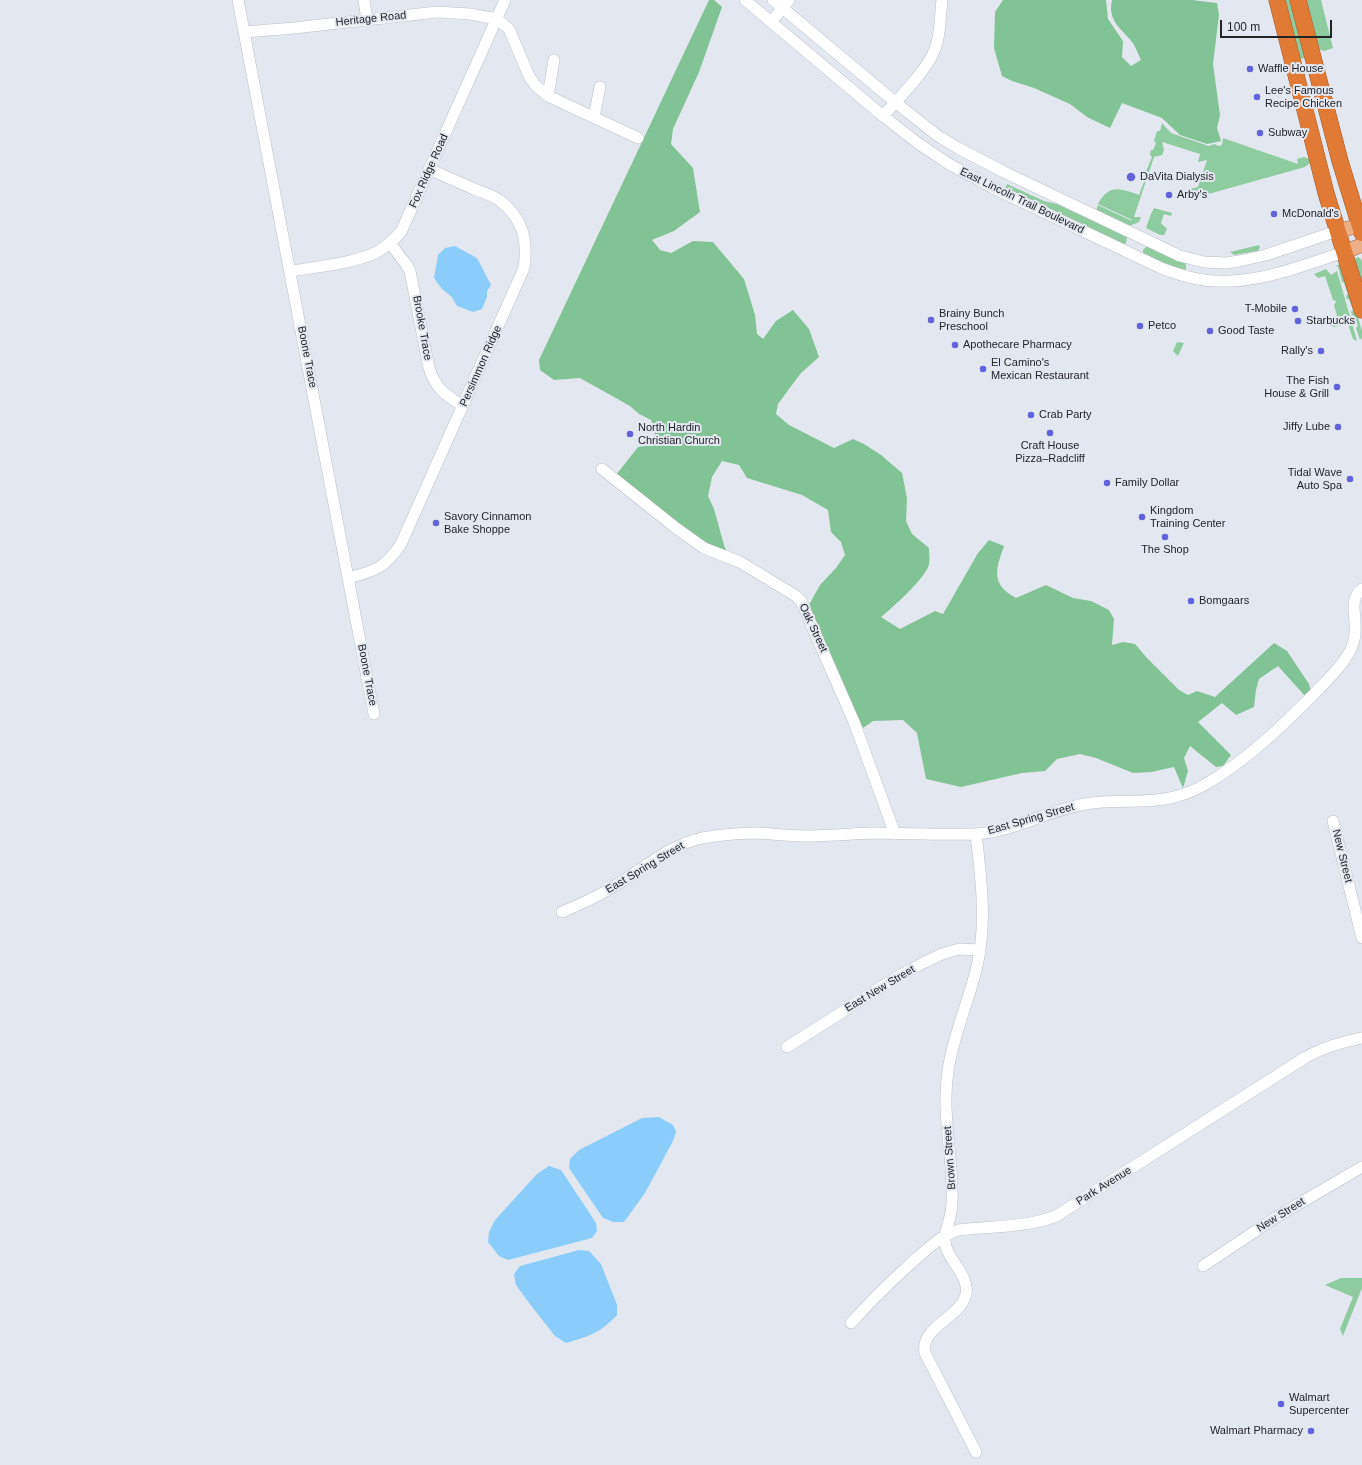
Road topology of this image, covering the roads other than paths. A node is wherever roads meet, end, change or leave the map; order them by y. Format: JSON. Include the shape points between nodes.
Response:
{"nodes":[{"id":1,"x":238,"y":0,"type":"edge"},
{"id":2,"x":364,"y":0,"type":"edge"},
{"id":3,"x":505,"y":0,"type":"edge"},
{"id":4,"x":745,"y":0,"type":"edge"},
{"id":5,"x":774,"y":0,"type":"edge"},
{"id":6,"x":942,"y":0,"type":"edge"},
{"id":7,"x":1277,"y":0,"type":"edge"},
{"id":8,"x":1298,"y":0,"type":"edge"},
{"id":9,"x":786,"y":4,"type":"edge"},
{"id":10,"x":497,"y":19,"type":"junction"},
{"id":11,"x":367,"y":20,"type":"junction"},
{"id":12,"x":771,"y":22,"type":"junction"},
{"id":13,"x":244,"y":32,"type":"junction"},
{"id":14,"x":554,"y":60,"type":"dead end"},
{"id":15,"x":600,"y":87,"type":"dead end"},
{"id":16,"x":548,"y":96,"type":"junction"},
{"id":17,"x":894,"y":102,"type":"junction"},
{"id":18,"x":883,"y":116,"type":"junction"},
{"id":19,"x":594,"y":117,"type":"junction"},
{"id":20,"x":638,"y":138,"type":"dead end"},
{"id":21,"x":429,"y":169,"type":"junction"},
{"id":22,"x":1361,"y":228,"type":"edge"},
{"id":23,"x":1337,"y":231,"type":"junction"},
{"id":24,"x":390,"y":243,"type":"junction"},
{"id":25,"x":1362,"y":245,"type":"edge"},
{"id":26,"x":1344,"y":252,"type":"junction"},
{"id":27,"x":291,"y":271,"type":"junction"},
{"id":28,"x":1362,"y":310,"type":"edge"},
{"id":29,"x":463,"y":406,"type":"junction"},
{"id":30,"x":602,"y":469,"type":"dead end"},
{"id":31,"x":348,"y":578,"type":"junction"},
{"id":32,"x":1362,"y":589,"type":"edge"},
{"id":33,"x":374,"y":714,"type":"dead end"},
{"id":34,"x":1333,"y":821,"type":"dead end"},
{"id":35,"x":895,"y":834,"type":"junction"},
{"id":36,"x":976,"y":834,"type":"junction"},
{"id":37,"x":562,"y":912,"type":"dead end"},
{"id":38,"x":1362,"y":938,"type":"edge"},
{"id":39,"x":980,"y":950,"type":"junction"},
{"id":40,"x":1362,"y":1038,"type":"edge"},
{"id":41,"x":787,"y":1047,"type":"dead end"},
{"id":42,"x":1362,"y":1167,"type":"edge"},
{"id":43,"x":945,"y":1236,"type":"junction"},
{"id":44,"x":1203,"y":1266,"type":"dead end"},
{"id":45,"x":850,"y":1323,"type":"dead end"},
{"id":46,"x":976,"y":1452,"type":"dead end"}],
"edges":[{"from":1,"to":13,"type":"street","name":"Boone Trace"},
{"from":2,"to":11,"type":"street"},
{"from":3,"to":10,"type":"street","name":"Fox Ridge Road"},
{"from":4,"to":12,"type":"street","name":"East Lincoln Trail Boulevard"},
{"from":5,"to":9,"type":"street","name":"East Lincoln Trail Boulevard"},
{"from":6,"to":17,"type":"street","via":[[935,50]]},
{"from":7,"to":23,"type":"highway"},
{"from":8,"to":22,"type":"highway","via":[[1340,162]]},
{"from":9,"to":12,"type":"street"},
{"from":9,"to":17,"type":"street","name":"East Lincoln Trail Boulevard"},
{"from":10,"to":11,"type":"street","name":"Heritage Road","via":[[437,12]]},
{"from":10,"to":16,"type":"street","via":[[509,29],[529,76]]},
{"from":10,"to":21,"type":"street","name":"Fox Ridge Road"},
{"from":11,"to":13,"type":"street","name":"Heritage Road"},
{"from":12,"to":18,"type":"street","name":"East Lincoln Trail Boulevard"},
{"from":13,"to":27,"type":"street","name":"Boone Trace"},
{"from":14,"to":16,"type":"street"},
{"from":15,"to":19,"type":"street"},
{"from":16,"to":19,"type":"street"},
{"from":17,"to":18,"type":"street"},
{"from":17,"to":23,"type":"street","name":"East Lincoln Trail Boulevard","via":[[938,136],[978,159],[1170,252],[1193,260],[1216,263],[1239,261]]},
{"from":18,"to":26,"type":"street","name":"East Lincoln Trail Boulevard","via":[[919,144],[965,173],[1143,260],[1184,276],[1218,282],[1246,280]]},
{"from":19,"to":20,"type":"street"},
{"from":21,"to":24,"type":"street","name":"Fox Ridge Road","via":[[400,232]]},
{"from":21,"to":29,"type":"street","name":"Persimmon Ridge","via":[[498,200],[510,209],[520,223],[526,239],[525,261],[520,280]]},
{"from":22,"to":23,"type":"main road"},
{"from":23,"to":26,"type":"highway"},
{"from":24,"to":27,"type":"street","name":"Fox Ridge Road","via":[[378,252],[363,258]]},
{"from":24,"to":29,"type":"street","name":"Brooke Trace","via":[[410,271],[432,376],[445,395]]},
{"from":25,"to":26,"type":"main road"},
{"from":26,"to":28,"type":"highway"},
{"from":27,"to":31,"type":"street","name":"Boone Trace"},
{"from":29,"to":31,"type":"street","name":"Persimmon Ridge","via":[[392,557],[381,567]]},
{"from":30,"to":35,"type":"street","name":"Oak Street","via":[[704,548],[740,562],[801,601],[854,722]]},
{"from":31,"to":33,"type":"street","name":"Boone Trace"},
{"from":32,"to":36,"type":"street","name":"East Spring Street","via":[[1357,593],[1354,603],[1355,630],[1346,658],[1330,678],[1277,731],[1231,768],[1176,798],[1073,806],[999,830]]},
{"from":34,"to":38,"type":"street","name":"New Street"},
{"from":35,"to":36,"type":"street","name":"East Spring Street"},
{"from":35,"to":37,"type":"street","name":"East Spring Street","via":[[804,836],[756,833],[701,838],[679,846],[597,896]]},
{"from":36,"to":39,"type":"street","name":"Brown Street","via":[[982,919]]},
{"from":39,"to":41,"type":"street","name":"East New Street","via":[[959,949],[923,963]]},
{"from":39,"to":43,"type":"street","name":"Brown Street","via":[[948,1070],[947,1114],[952,1204]]},
{"from":40,"to":43,"type":"street","name":"Park Avenue","via":[[1331,1045],[1306,1057],[1056,1216],[1026,1224],[958,1230]]},
{"from":42,"to":44,"type":"street","name":"New Street","via":[[1278,1216]]},
{"from":43,"to":45,"type":"street","name":"Park Avenue","via":[[898,1275]]},
{"from":43,"to":46,"type":"street","via":[[947,1249],[966,1284],[966,1293],[960,1307],[931,1332],[924,1347]]}]}
